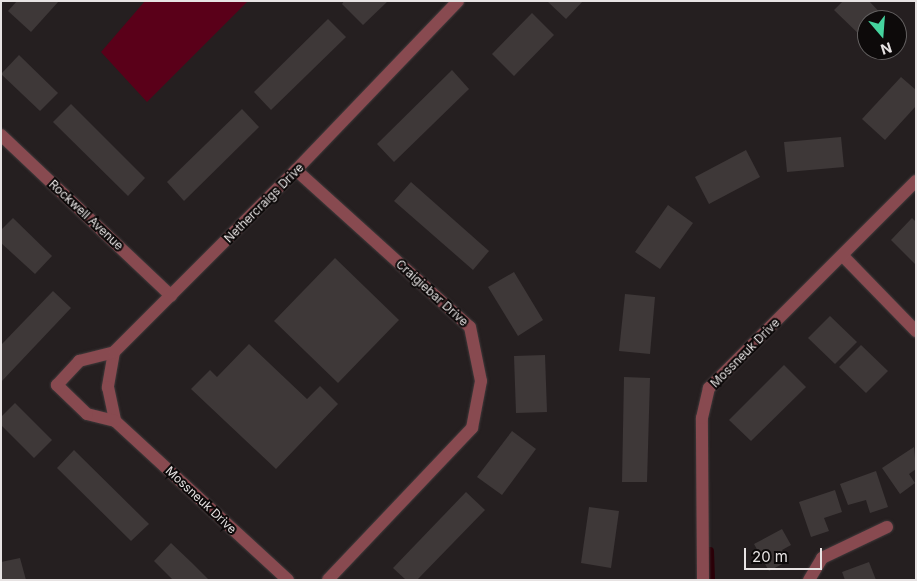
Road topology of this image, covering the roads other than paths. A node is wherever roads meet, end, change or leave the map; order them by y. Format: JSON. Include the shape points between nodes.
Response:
{"nodes":[{"id":1,"x":458,"y":1,"type":"edge"},
{"id":2,"x":1,"y":135,"type":"edge"},
{"id":3,"x":296,"y":170,"type":"junction"},
{"id":4,"x":916,"y":181,"type":"edge"},
{"id":5,"x":843,"y":256,"type":"junction"},
{"id":6,"x":171,"y":296,"type":"junction"},
{"id":7,"x":916,"y":331,"type":"edge"},
{"id":8,"x":114,"y":352,"type":"junction"},
{"id":9,"x":115,"y":421,"type":"junction"},
{"id":10,"x":887,"y":527,"type":"dead end"},
{"id":11,"x":810,"y":575,"type":"edge"},
{"id":12,"x":288,"y":580,"type":"edge"},
{"id":13,"x":328,"y":580,"type":"edge"},
{"id":14,"x":704,"y":580,"type":"edge"}],
"edges":[{"from":1,"to":3,"type":"street","name":"Nethercraigs Drive"},
{"from":2,"to":6,"type":"street","name":"Rockwell Avenue"},
{"from":3,"to":6,"type":"street","name":"Nethercraigs Drive"},
{"from":3,"to":13,"type":"street","name":"Craigiebar Drive","via":[[470,327],[481,381],[472,428]]},
{"from":4,"to":5,"type":"street","name":"Mossneuk Drive"},
{"from":5,"to":7,"type":"street"},
{"from":5,"to":14,"type":"street","name":"Mossneuk Drive","via":[[709,388],[702,418]]},
{"from":6,"to":8,"type":"street","name":"Nethercraigs Drive"},
{"from":8,"to":9,"type":"street","via":[[108,387]]},
{"from":8,"to":9,"type":"street","name":"Mossneuk Drive","via":[[79,361],[56,385],[87,414]]},
{"from":9,"to":12,"type":"street","name":"Mossneuk Drive"},
{"from":10,"to":11,"type":"street","via":[[838,547]]}]}
